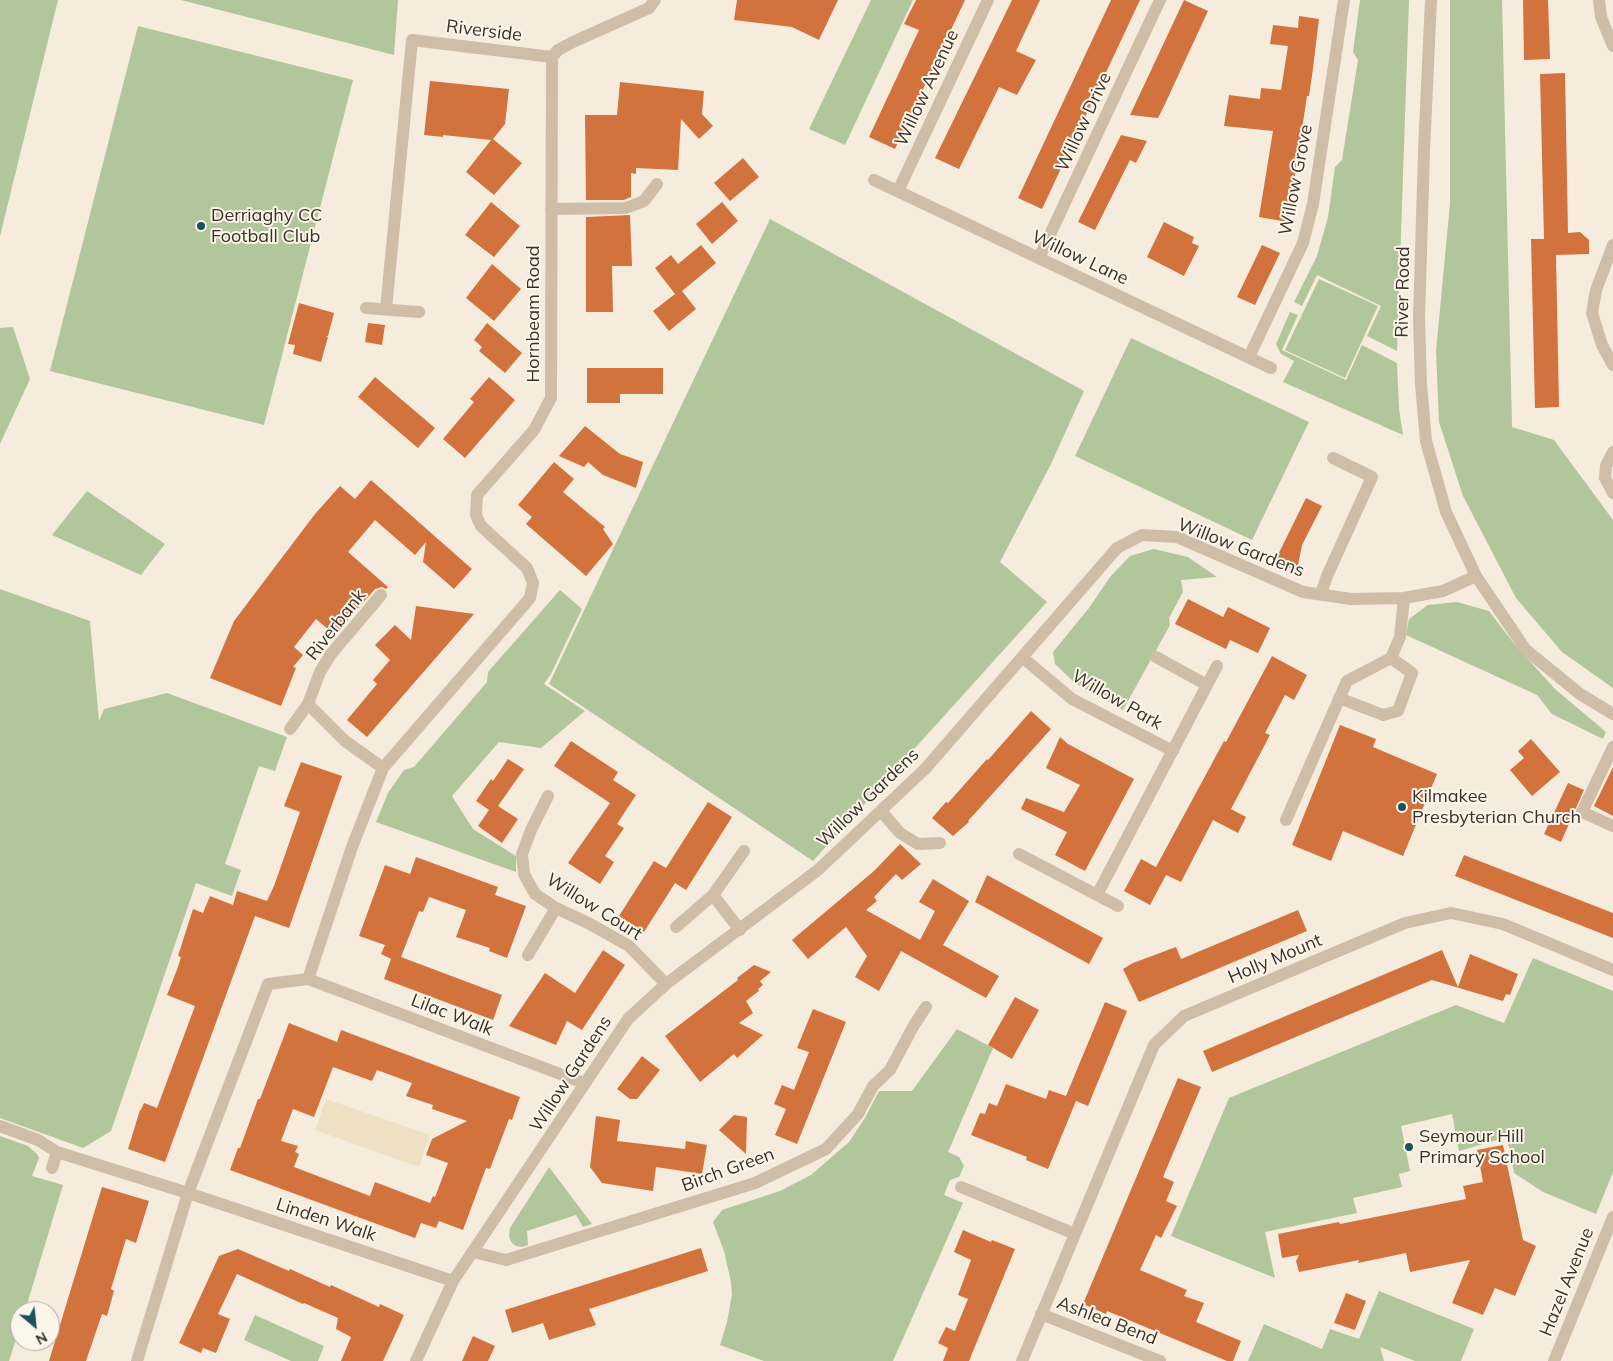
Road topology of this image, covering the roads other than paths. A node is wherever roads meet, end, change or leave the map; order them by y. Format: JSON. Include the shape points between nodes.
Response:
{"nodes":[{"id":1,"x":655,"y":0,"type":"edge"},
{"id":2,"x":988,"y":0,"type":"edge"},
{"id":3,"x":1160,"y":0,"type":"edge"},
{"id":4,"x":1344,"y":0,"type":"edge"},
{"id":5,"x":1431,"y":0,"type":"edge"},
{"id":6,"x":1599,"y":0,"type":"edge"},
{"id":7,"x":1613,"y":46,"type":"edge"},
{"id":8,"x":552,"y":57,"type":"junction"},
{"id":9,"x":874,"y":180,"type":"dead end"},
{"id":10,"x":657,"y":184,"type":"dead end"},
{"id":11,"x":898,"y":191,"type":"junction"},
{"id":12,"x":551,"y":209,"type":"junction"},
{"id":13,"x":1613,"y":245,"type":"edge"},
{"id":14,"x":1039,"y":258,"type":"junction"},
{"id":15,"x":366,"y":308,"type":"dead end"},
{"id":16,"x":386,"y":309,"type":"junction"},
{"id":17,"x":419,"y":312,"type":"dead end"},
{"id":18,"x":1249,"y":357,"type":"junction"},
{"id":19,"x":1613,"y":365,"type":"edge"},
{"id":20,"x":1271,"y":368,"type":"dead end"},
{"id":21,"x":1613,"y":452,"type":"edge"},
{"id":22,"x":1333,"y":458,"type":"dead end"},
{"id":23,"x":1613,"y":494,"type":"edge"},
{"id":24,"x":1476,"y":576,"type":"junction"},
{"id":25,"x":1321,"y":594,"type":"junction"},
{"id":26,"x":381,"y":595,"type":"dead end"},
{"id":27,"x":1404,"y":598,"type":"junction"},
{"id":28,"x":1022,"y":657,"type":"junction"},
{"id":29,"x":1156,"y":658,"type":"dead end"},
{"id":30,"x":1391,"y":658,"type":"junction"},
{"id":31,"x":1217,"y":666,"type":"dead end"},
{"id":32,"x":1207,"y":685,"type":"junction"},
{"id":33,"x":1339,"y":698,"type":"junction"},
{"id":34,"x":308,"y":704,"type":"junction"},
{"id":35,"x":1613,"y":714,"type":"edge"},
{"id":36,"x":290,"y":729,"type":"dead end"},
{"id":37,"x":1613,"y":747,"type":"edge"},
{"id":38,"x":1172,"y":751,"type":"junction"},
{"id":39,"x":383,"y":768,"type":"junction"},
{"id":40,"x":548,"y":796,"type":"dead end"},
{"id":41,"x":881,"y":811,"type":"junction"},
{"id":42,"x":1286,"y":820,"type":"dead end"},
{"id":43,"x":1613,"y":826,"type":"edge"},
{"id":44,"x":940,"y":843,"type":"dead end"},
{"id":45,"x":744,"y":851,"type":"dead end"},
{"id":46,"x":1020,"y":854,"type":"dead end"},
{"id":47,"x":712,"y":895,"type":"junction"},
{"id":48,"x":1097,"y":895,"type":"junction"},
{"id":49,"x":1118,"y":906,"type":"dead end"},
{"id":50,"x":556,"y":908,"type":"junction"},
{"id":51,"x":676,"y":927,"type":"dead end"},
{"id":52,"x":740,"y":930,"type":"junction"},
{"id":53,"x":528,"y":955,"type":"dead end"},
{"id":54,"x":1613,"y":970,"type":"edge"},
{"id":55,"x":308,"y":979,"type":"junction"},
{"id":56,"x":666,"y":984,"type":"junction"},
{"id":57,"x":926,"y":1007,"type":"dead end"},
{"id":58,"x":584,"y":1083,"type":"junction"},
{"id":59,"x":0,"y":1126,"type":"edge"},
{"id":60,"x":57,"y":1152,"type":"junction"},
{"id":61,"x":52,"y":1168,"type":"dead end"},
{"id":62,"x":961,"y":1187,"type":"dead end"},
{"id":63,"x":188,"y":1192,"type":"junction"},
{"id":64,"x":1613,"y":1216,"type":"edge"},
{"id":65,"x":1075,"y":1234,"type":"junction"},
{"id":66,"x":473,"y":1252,"type":"junction"},
{"id":67,"x":453,"y":1281,"type":"junction"},
{"id":68,"x":1041,"y":1314,"type":"junction"},
{"id":69,"x":139,"y":1356,"type":"edge"},
{"id":70,"x":416,"y":1361,"type":"edge"},
{"id":71,"x":1022,"y":1361,"type":"edge"},
{"id":72,"x":1160,"y":1361,"type":"edge"},
{"id":73,"x":1554,"y":1361,"type":"edge"}],
"edges":[{"from":1,"to":8,"type":"street","via":[[649,8],[573,42]]},
{"from":2,"to":11,"type":"street","name":"Willow Avenue"},
{"from":3,"to":14,"type":"street","name":"Willow Drive"},
{"from":4,"to":18,"type":"street","name":"Willow Grove","via":[[1313,204],[1303,244]]},
{"from":5,"to":24,"type":"street","name":"River Road","via":[[1420,290],[1421,384],[1426,441],[1433,467],[1446,512]]},
{"from":6,"to":7,"type":"street","via":[[1601,17]]},
{"from":8,"to":12,"type":"street","name":"Hornbeam Road"},
{"from":8,"to":16,"type":"street","name":"Riverside","via":[[412,40]]},
{"from":9,"to":11,"type":"street","name":"Willow Lane"},
{"from":10,"to":12,"type":"street","via":[[644,201],[626,208]]},
{"from":11,"to":14,"type":"street","name":"Willow Lane"},
{"from":12,"to":39,"type":"street","name":"Hornbeam Road","via":[[551,398],[534,430],[477,495],[476,515],[480,526],[526,568],[534,583],[530,598]]},
{"from":13,"to":19,"type":"street","via":[[1596,290],[1592,313],[1602,345]]},
{"from":14,"to":18,"type":"street","name":"Willow Lane"},
{"from":15,"to":16,"type":"street"},
{"from":16,"to":17,"type":"street"},
{"from":18,"to":20,"type":"street","name":"Willow Lane"},
{"from":21,"to":23,"type":"street","via":[[1606,466],[1605,478]]},
{"from":22,"to":25,"type":"street","via":[[1372,478]]},
{"from":24,"to":27,"type":"street","name":"Willow Gardens","via":[[1443,591]]},
{"from":24,"to":35,"type":"street","name":"River Road","via":[[1526,650],[1580,694]]},
{"from":25,"to":27,"type":"street","name":"Willow Gardens","via":[[1351,599]]},
{"from":25,"to":28,"type":"street","name":"Willow Gardens","via":[[1303,592],[1177,538],[1142,535],[1117,548]]},
{"from":26,"to":34,"type":"street","name":"Riverbank","via":[[331,654]]},
{"from":27,"to":30,"type":"street","via":[[1400,637]]},
{"from":28,"to":38,"type":"street","name":"Willow Park","via":[[1072,699]]},
{"from":28,"to":41,"type":"street","name":"Willow Gardens","via":[[925,770]]},
{"from":29,"to":32,"type":"street"},
{"from":30,"to":33,"type":"street","via":[[1346,682]]},
{"from":30,"to":33,"type":"street","via":[[1412,673],[1398,711],[1383,715]]},
{"from":31,"to":32,"type":"street","name":"Willow Park"},
{"from":32,"to":38,"type":"street","name":"Willow Park"},
{"from":33,"to":42,"type":"street"},
{"from":34,"to":36,"type":"street","name":"Riverbank"},
{"from":34,"to":39,"type":"street","via":[[346,741]]},
{"from":37,"to":43,"type":"street","via":[[1582,812]]},
{"from":38,"to":48,"type":"street","name":"Willow Park"},
{"from":39,"to":55,"type":"street","via":[[352,847]]},
{"from":40,"to":50,"type":"street","name":"Willow Court","via":[[522,854],[524,874],[535,894]]},
{"from":41,"to":44,"type":"street","via":[[900,833],[918,844]]},
{"from":41,"to":52,"type":"street","name":"Willow Gardens","via":[[818,870]]},
{"from":45,"to":47,"type":"street"},
{"from":46,"to":48,"type":"street"},
{"from":47,"to":51,"type":"street"},
{"from":47,"to":52,"type":"street"},
{"from":48,"to":49,"type":"street"},
{"from":50,"to":53,"type":"street"},
{"from":50,"to":56,"type":"street","name":"Willow Court","via":[[629,946]]},
{"from":52,"to":56,"type":"street","name":"Willow Gardens"},
{"from":54,"to":65,"type":"street","name":"Holly Mount","via":[[1503,924],[1451,913],[1405,923],[1184,1016],[1154,1045]]},
{"from":55,"to":58,"type":"street","name":"Lilac Walk"},
{"from":55,"to":63,"type":"street","name":"Lilac Walk","via":[[268,984]]},
{"from":56,"to":58,"type":"street","name":"Willow Gardens","via":[[628,1019]]},
{"from":57,"to":66,"type":"street","name":"Birch Green","via":[[890,1070],[873,1086],[858,1114],[826,1149],[755,1183],[506,1260]]},
{"from":58,"to":66,"type":"street","name":"Willow Gardens"},
{"from":59,"to":60,"type":"street","name":"Linden Walk","via":[[38,1140]]},
{"from":60,"to":61,"type":"street"},
{"from":60,"to":63,"type":"street","name":"Linden Walk"},
{"from":62,"to":65,"type":"street"},
{"from":63,"to":67,"type":"street","name":"Linden Walk"},
{"from":63,"to":69,"type":"street"},
{"from":64,"to":73,"type":"street","name":"Hazel Avenue"},
{"from":65,"to":68,"type":"street","name":"Holly Mount"},
{"from":66,"to":67,"type":"street","name":"Willow Gardens"},
{"from":67,"to":70,"type":"street","name":"Willow Gardens"},
{"from":68,"to":71,"type":"street","name":"Holly Mount"},
{"from":68,"to":72,"type":"street","name":"Ashlea Bend"}]}
